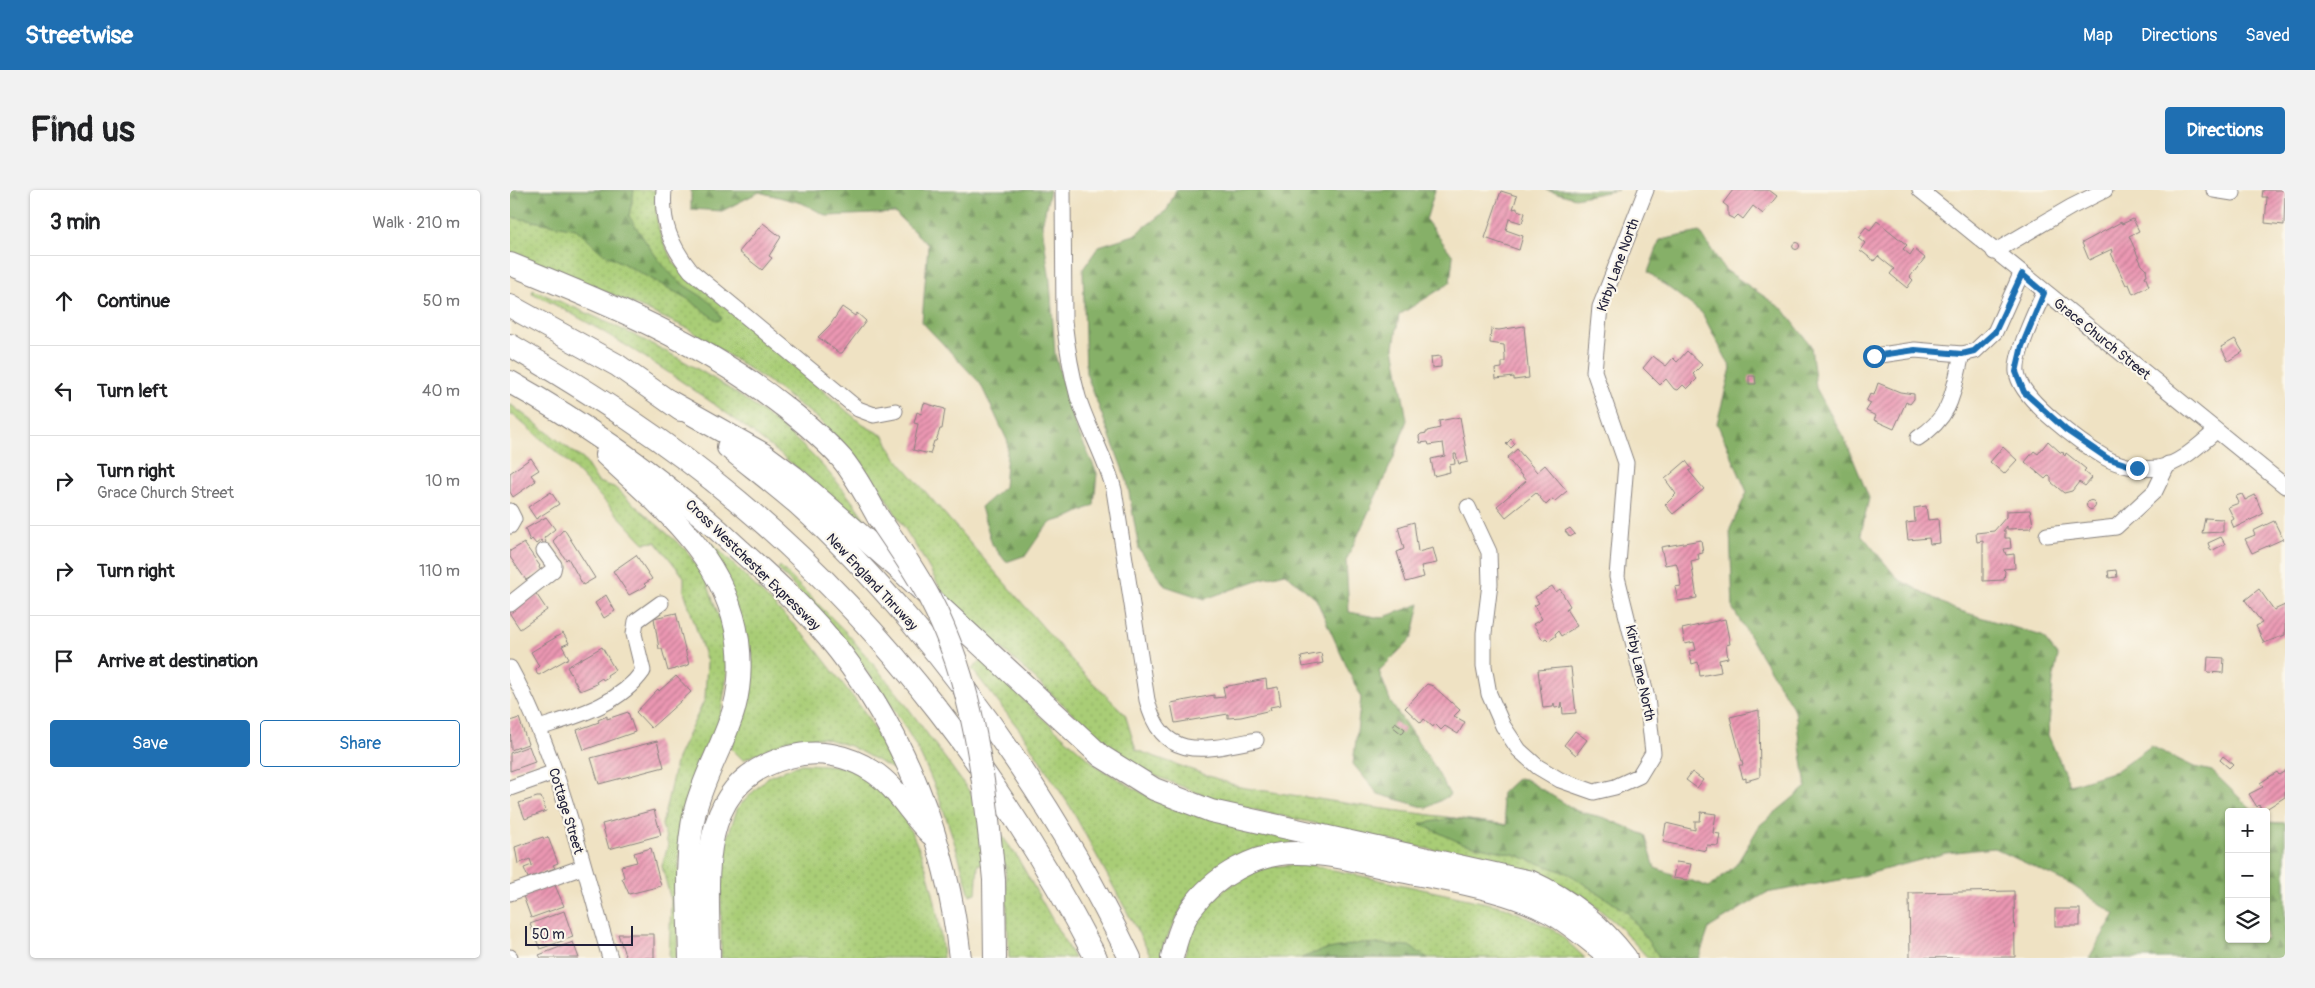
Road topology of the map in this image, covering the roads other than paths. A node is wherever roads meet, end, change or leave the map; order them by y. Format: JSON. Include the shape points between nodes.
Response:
{"nodes":[{"id":1,"x":664,"y":190,"type":"edge"},
{"id":2,"x":1063,"y":190,"type":"edge"},
{"id":3,"x":1646,"y":190,"type":"edge"},
{"id":4,"x":1920,"y":190,"type":"edge"},
{"id":5,"x":2105,"y":190,"type":"edge"},
{"id":6,"x":2214,"y":190,"type":"edge"},
{"id":7,"x":2233,"y":193,"type":"dead end"},
{"id":8,"x":1994,"y":252,"type":"junction"},
{"id":9,"x":510,"y":264,"type":"edge"},
{"id":10,"x":2022,"y":274,"type":"junction"},
{"id":11,"x":2044,"y":293,"type":"junction"},
{"id":12,"x":510,"y":306,"type":"edge"},
{"id":13,"x":510,"y":345,"type":"edge"},
{"id":14,"x":1962,"y":354,"type":"junction"},
{"id":15,"x":1874,"y":356,"type":"dead end"},
{"id":16,"x":510,"y":382,"type":"edge"},
{"id":17,"x":668,"y":401,"type":"junction"},
{"id":18,"x":556,"y":408,"type":"junction"},
{"id":19,"x":896,"y":411,"type":"dead end"},
{"id":20,"x":2216,"y":431,"type":"junction"},
{"id":21,"x":1918,"y":438,"type":"dead end"},
{"id":22,"x":2168,"y":464,"type":"junction"},
{"id":23,"x":2285,"y":486,"type":"edge"},
{"id":24,"x":1468,"y":507,"type":"dead end"},
{"id":25,"x":510,"y":511,"type":"edge"},
{"id":26,"x":510,"y":526,"type":"edge"},
{"id":27,"x":2047,"y":536,"type":"dead end"},
{"id":28,"x":544,"y":550,"type":"dead end"},
{"id":29,"x":661,"y":603,"type":"dead end"},
{"id":30,"x":510,"y":604,"type":"edge"},
{"id":31,"x":510,"y":668,"type":"edge"},
{"id":32,"x":539,"y":728,"type":"junction"},
{"id":33,"x":1256,"y":740,"type":"dead end"},
{"id":34,"x":555,"y":772,"type":"junction"},
{"id":35,"x":510,"y":788,"type":"edge"},
{"id":36,"x":937,"y":840,"type":"junction"},
{"id":37,"x":583,"y":868,"type":"junction"},
{"id":38,"x":510,"y":893,"type":"edge"},
{"id":39,"x":1614,"y":954,"type":"edge"},
{"id":40,"x":610,"y":958,"type":"edge"},
{"id":41,"x":690,"y":958,"type":"edge"},
{"id":42,"x":709,"y":958,"type":"edge"},
{"id":43,"x":960,"y":958,"type":"edge"},
{"id":44,"x":995,"y":958,"type":"edge"},
{"id":45,"x":1096,"y":958,"type":"edge"},
{"id":46,"x":1130,"y":958,"type":"edge"},
{"id":47,"x":1172,"y":958,"type":"edge"}],
"edges":[{"from":1,"to":19,"type":"street","via":[[665,227],[691,271],[858,409],[874,415]]},
{"from":2,"to":33,"type":"street","via":[[1064,321],[1068,349],[1078,397],[1104,457],[1114,490],[1152,719],[1171,741],[1189,749],[1210,749]]},
{"from":3,"to":24,"type":"street","name":"Kirby Lane North","via":[[1600,307],[1594,371],[1626,463],[1617,577],[1647,698],[1653,753],[1640,776],[1594,792],[1560,780],[1519,750],[1503,726],[1489,694],[1484,666],[1489,552]]},
{"from":4,"to":8,"type":"street","name":"Grace Church Street"},
{"from":5,"to":8,"type":"street"},
{"from":6,"to":7,"type":"street"},
{"from":8,"to":10,"type":"street","name":"Grace Church Street"},
{"from":9,"to":44,"type":"highway","bridge":true,"via":[[663,329],[752,383],[793,413],[832,448],[855,477],[929,597],[961,678],[981,764],[994,880]]},
{"from":10,"to":11,"type":"street","name":"Grace Church Street"},
{"from":10,"to":14,"type":"street","via":[[1995,332],[1974,351]]},
{"from":11,"to":20,"type":"street","name":"Grace Church Street"},
{"from":11,"to":22,"type":"street","via":[[2022,346],[2016,372],[2024,392],[2066,430],[2107,458],[2137,468],[2159,468]]},
{"from":12,"to":17,"type":"highway","name":"New England Thruway","via":[[617,365]]},
{"from":13,"to":45,"type":"highway","via":[[606,403],[689,462],[780,538],[854,613],[932,703],[996,790],[1025,833]]},
{"from":14,"to":15,"type":"street","via":[[1915,350]]},
{"from":14,"to":21,"type":"street","via":[[1949,406],[1933,428]]},
{"from":16,"to":18,"type":"highway","name":"Cross Westchester Expressway"},
{"from":17,"to":39,"type":"highway","via":[[756,450],[794,477],[898,568],[1084,742],[1135,778],[1211,811],[1531,882],[1567,901]]},
{"from":17,"to":46,"type":"highway","name":"New England Thruway","via":[[799,504],[877,583],[951,670],[1014,754],[1048,806]]},
{"from":18,"to":36,"type":"highway","name":"Cross Westchester Expressway","via":[[674,490],[750,559],[828,637],[859,677],[898,743]]},
{"from":18,"to":41,"type":"highway","via":[[696,542],[718,578],[733,616],[739,654],[738,691],[729,724],[695,812],[688,871]]},
{"from":20,"to":22,"type":"street","via":[[2187,455]]},
{"from":20,"to":23,"type":"street","name":"Grace Church Street"},
{"from":22,"to":27,"type":"street","via":[[2155,491],[2116,527]]},
{"from":25,"to":26,"type":"street","via":[[514,519]]},
{"from":28,"to":30,"type":"street","via":[[554,570]]},
{"from":29,"to":32,"type":"street","via":[[636,621],[634,634],[642,671],[638,678],[606,704]]},
{"from":31,"to":32,"type":"street","name":"Cottage Street"},
{"from":32,"to":34,"type":"street","name":"Cottage Street"},
{"from":34,"to":35,"type":"street"},
{"from":34,"to":37,"type":"street","name":"Cottage Street"},
{"from":36,"to":42,"type":"highway","via":[[917,821],[884,779],[858,763],[809,753],[774,760],[737,787],[727,799],[714,828],[708,865]]},
{"from":36,"to":43,"type":"highway","name":"Cross Westchester Expressway","via":[[956,917]]},
{"from":37,"to":38,"type":"street"},
{"from":37,"to":40,"type":"street","name":"Cottage Street"},
{"from":39,"to":47,"type":"highway","via":[[1552,913],[1513,896],[1332,856],[1296,852],[1259,858],[1215,884],[1190,910]]}]}
